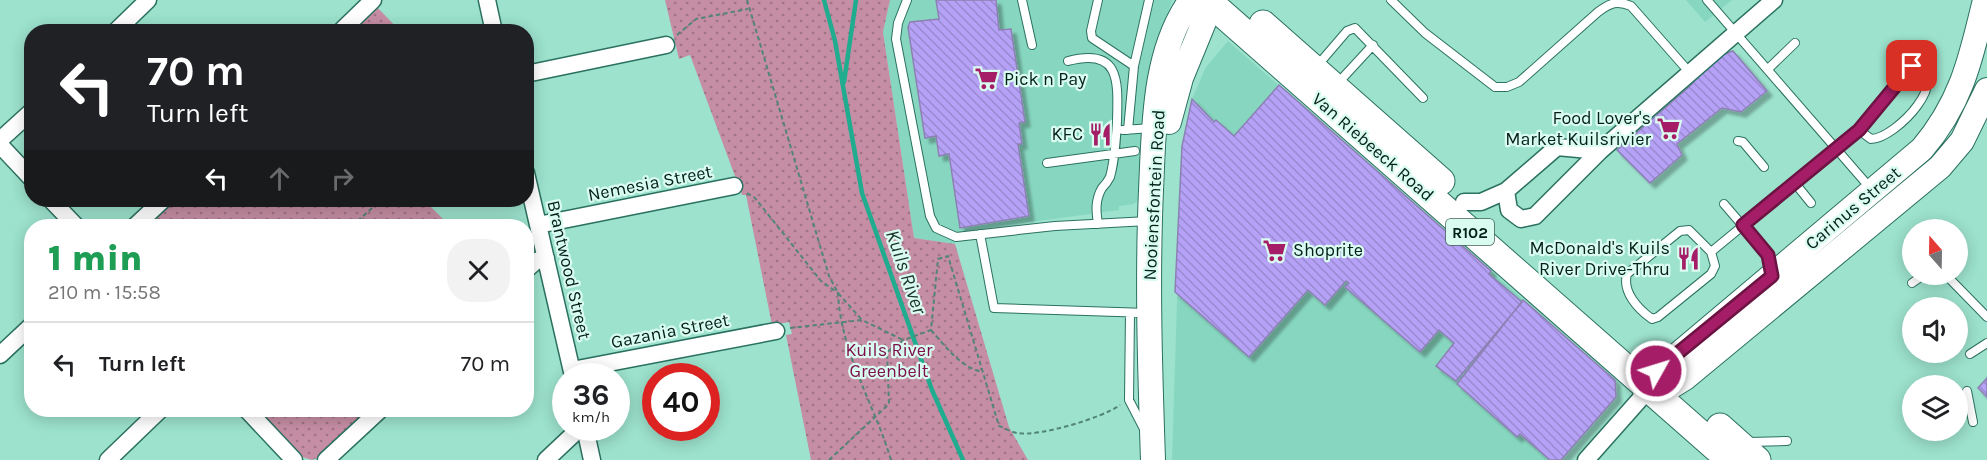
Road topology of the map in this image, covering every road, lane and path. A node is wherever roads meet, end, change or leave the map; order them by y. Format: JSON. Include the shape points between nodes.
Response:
{"nodes":[{"id":1,"x":148,"y":0,"type":"edge"},
{"id":2,"x":373,"y":0,"type":"edge"},
{"id":3,"x":487,"y":0,"type":"edge"},
{"id":4,"x":747,"y":0,"type":"edge"},
{"id":5,"x":907,"y":0,"type":"edge"},
{"id":6,"x":1022,"y":0,"type":"edge"},
{"id":7,"x":1098,"y":0,"type":"edge"},
{"id":8,"x":1149,"y":0,"type":"edge"},
{"id":9,"x":1392,"y":0,"type":"edge"},
{"id":10,"x":1707,"y":0,"type":"edge"},
{"id":11,"x":1774,"y":0,"type":"edge"},
{"id":12,"x":1984,"y":0,"type":"edge"},
{"id":13,"x":1211,"y":1,"type":"edge"},
{"id":14,"x":749,"y":9,"type":"junction"},
{"id":15,"x":123,"y":24,"type":"edge"},
{"id":16,"x":348,"y":24,"type":"edge"},
{"id":17,"x":492,"y":24,"type":"edge"},
{"id":18,"x":1737,"y":32,"type":"junction"},
{"id":19,"x":1795,"y":44,"type":"dead end"},
{"id":20,"x":666,"y":45,"type":"joint"},
{"id":21,"x":1032,"y":45,"type":"dead end"},
{"id":22,"x":1373,"y":45,"type":"junction"},
{"id":23,"x":1068,"y":61,"type":"dead end"},
{"id":24,"x":1134,"y":66,"type":"junction"},
{"id":25,"x":1314,"y":69,"type":"junction"},
{"id":26,"x":1768,"y":69,"type":"junction"},
{"id":27,"x":534,"y":72,"type":"edge"},
{"id":28,"x":1690,"y":73,"type":"junction"},
{"id":29,"x":1976,"y":82,"type":"edge"},
{"id":30,"x":1335,"y":87,"type":"junction"},
{"id":31,"x":1987,"y":90,"type":"edge"},
{"id":32,"x":1423,"y":98,"type":"dead end"},
{"id":33,"x":24,"y":119,"type":"edge"},
{"id":34,"x":1156,"y":127,"type":"junction"},
{"id":35,"x":1128,"y":130,"type":"junction"},
{"id":36,"x":1859,"y":130,"type":"junction"},
{"id":37,"x":1116,"y":131,"type":"junction"},
{"id":38,"x":1738,"y":141,"type":"dead end"},
{"id":39,"x":0,"y":143,"type":"edge"},
{"id":40,"x":1835,"y":147,"type":"junction"},
{"id":41,"x":1134,"y":151,"type":"dead end"},
{"id":42,"x":1600,"y":151,"type":"junction"},
{"id":43,"x":1114,"y":153,"type":"junction"},
{"id":44,"x":1047,"y":162,"type":"dead end"},
{"id":45,"x":1764,"y":167,"type":"dead end"},
{"id":46,"x":24,"y":170,"type":"edge"},
{"id":47,"x":1794,"y":182,"type":"junction"},
{"id":48,"x":734,"y":186,"type":"joint"},
{"id":49,"x":1506,"y":191,"type":"junction"},
{"id":50,"x":1881,"y":201,"type":"junction"},
{"id":51,"x":1464,"y":202,"type":"junction"},
{"id":52,"x":1811,"y":203,"type":"dead end"},
{"id":53,"x":1724,"y":204,"type":"dead end"},
{"id":54,"x":58,"y":207,"type":"edge"},
{"id":55,"x":155,"y":207,"type":"edge"},
{"id":56,"x":373,"y":207,"type":"edge"},
{"id":57,"x":534,"y":207,"type":"edge"},
{"id":58,"x":69,"y":219,"type":"edge"},
{"id":59,"x":143,"y":219,"type":"edge"},
{"id":60,"x":360,"y":219,"type":"edge"},
{"id":61,"x":1155,"y":221,"type":"junction"},
{"id":62,"x":1098,"y":224,"type":"junction"},
{"id":63,"x":538,"y":225,"type":"junction"},
{"id":64,"x":1743,"y":225,"type":"junction"},
{"id":65,"x":980,"y":234,"type":"junction"},
{"id":66,"x":1711,"y":252,"type":"junction"},
{"id":67,"x":546,"y":258,"type":"junction"},
{"id":68,"x":534,"y":263,"type":"edge"},
{"id":69,"x":1772,"y":276,"type":"junction"},
{"id":70,"x":1956,"y":285,"type":"edge"},
{"id":71,"x":838,"y":294,"type":"junction"},
{"id":72,"x":1139,"y":313,"type":"junction"},
{"id":73,"x":1987,"y":317,"type":"edge"},
{"id":74,"x":862,"y":320,"type":"junction"},
{"id":75,"x":839,"y":322,"type":"junction"},
{"id":76,"x":931,"y":330,"type":"junction"},
{"id":77,"x":776,"y":331,"type":"joint"},
{"id":78,"x":24,"y":332,"type":"edge"},
{"id":79,"x":904,"y":340,"type":"junction"},
{"id":80,"x":1987,"y":343,"type":"edge"},
{"id":81,"x":1970,"y":354,"type":"dead end"},
{"id":82,"x":0,"y":355,"type":"edge"},
{"id":83,"x":570,"y":363,"type":"edge"},
{"id":84,"x":624,"y":363,"type":"edge"},
{"id":85,"x":983,"y":372,"type":"junction"},
{"id":86,"x":1654,"y":387,"type":"junction"},
{"id":87,"x":1152,"y":396,"type":"junction"},
{"id":88,"x":1968,"y":396,"type":"edge"},
{"id":89,"x":1129,"y":400,"type":"junction"},
{"id":90,"x":153,"y":417,"type":"edge"},
{"id":91,"x":253,"y":417,"type":"edge"},
{"id":92,"x":372,"y":417,"type":"edge"},
{"id":93,"x":875,"y":418,"type":"junction"},
{"id":94,"x":1973,"y":422,"type":"dead end"},
{"id":95,"x":566,"y":441,"type":"edge"},
{"id":96,"x":588,"y":441,"type":"edge"},
{"id":97,"x":1787,"y":441,"type":"dead end"},
{"id":98,"x":1733,"y":451,"type":"edge"},
{"id":99,"x":1153,"y":452,"type":"edge"},
{"id":100,"x":108,"y":460,"type":"edge"},
{"id":101,"x":294,"y":460,"type":"edge"},
{"id":102,"x":326,"y":460,"type":"edge"},
{"id":103,"x":546,"y":460,"type":"edge"},
{"id":104,"x":592,"y":460,"type":"edge"},
{"id":105,"x":829,"y":460,"type":"edge"},
{"id":106,"x":891,"y":460,"type":"edge"},
{"id":107,"x":1587,"y":460,"type":"edge"},
{"id":108,"x":1757,"y":460,"type":"edge"}],
"edges":[{"from":1,"to":15,"type":"street"},
{"from":2,"to":16,"type":"street"},
{"from":3,"to":17,"type":"street"},
{"from":4,"to":14,"type":"path"},
{"from":5,"to":65,"type":"lane","via":[[896,39],[930,216],[936,228],[946,234]]},
{"from":6,"to":21,"type":"lane"},
{"from":7,"to":24,"type":"lane","via":[[1090,31],[1092,38]]},
{"from":8,"to":24,"type":"lane"},
{"from":9,"to":28,"type":"lane","via":[[1425,33],[1495,87],[1519,82],[1598,12],[1620,2],[1631,6]]},
{"from":10,"to":18,"type":"lane"},
{"from":11,"to":18,"type":"street"},
{"from":12,"to":29,"type":"street","name":"Carinus Street"},
{"from":13,"to":25,"type":"main road","name":"Van Riebeeck Road","number":"R102"},
{"from":13,"to":34,"type":"street","name":"Nooiensfontein Road","via":[[1178,23],[1167,54]]},
{"from":13,"to":61,"type":"street","name":"Nooiensfontein Road","via":[[1173,103]]},
{"from":13,"to":86,"type":"main road","name":"Van Riebeeck Road","number":"R102"},
{"from":14,"to":20,"type":"path","via":[[696,19]]},
{"from":14,"to":71,"type":"path","via":[[829,276]]},
{"from":18,"to":26,"type":"lane"},
{"from":18,"to":28,"type":"street"},
{"from":19,"to":26,"type":"lane"},
{"from":20,"to":27,"type":"street"},
{"from":22,"to":25,"type":"lane","via":[[1350,28]]},
{"from":22,"to":30,"type":"lane"},
{"from":22,"to":32,"type":"lane"},
{"from":23,"to":37,"type":"lane","via":[[1091,57],[1114,72],[1118,84]]},
{"from":24,"to":35,"type":"lane"},
{"from":25,"to":30,"type":"main road","name":"Van Riebeeck Road","number":"R102"},
{"from":26,"to":40,"type":"lane"},
{"from":28,"to":42,"type":"street"},
{"from":29,"to":50,"type":"street","name":"Carinus Street","via":[[1956,102]]},
{"from":30,"to":51,"type":"main road","name":"Van Riebeeck Road","number":"R102"},
{"from":31,"to":50,"type":"street","name":"Carinus Street","via":[[1973,122],[1952,154]]},
{"from":33,"to":39,"type":"street"},
{"from":34,"to":35,"type":"lane"},
{"from":34,"to":61,"type":"street","name":"Nooiensfontein Road"},
{"from":35,"to":37,"type":"lane"},
{"from":36,"to":36,"type":"lane","via":[[1878,139],[1910,117],[1927,86],[1924,71],[1912,66],[1906,70],[1889,97]]},
{"from":36,"to":40,"type":"lane"},
{"from":37,"to":43,"type":"lane"},
{"from":38,"to":45,"type":"lane"},
{"from":39,"to":46,"type":"street"},
{"from":40,"to":47,"type":"lane"},
{"from":40,"to":50,"type":"lane"},
{"from":41,"to":43,"type":"lane"},
{"from":42,"to":49,"type":"street","via":[[1557,147]]},
{"from":42,"to":49,"type":"street","via":[[1535,216],[1515,217],[1509,210]]},
{"from":43,"to":44,"type":"lane"},
{"from":43,"to":62,"type":"lane","via":[[1110,176],[1096,203]]},
{"from":47,"to":52,"type":"lane"},
{"from":47,"to":64,"type":"lane"},
{"from":48,"to":63,"type":"street","name":"Nemesia Street"},
{"from":48,"to":71,"type":"path","via":[[755,198],[821,281]]},
{"from":49,"to":51,"type":"street","via":[[1481,202]]},
{"from":50,"to":69,"type":"street","name":"Carinus Street"},
{"from":50,"to":86,"type":"street","name":"Carinus Street"},
{"from":51,"to":86,"type":"main road","name":"Van Riebeeck Road","number":"R102"},
{"from":53,"to":64,"type":"lane"},
{"from":54,"to":58,"type":"street"},
{"from":55,"to":59,"type":"street"},
{"from":56,"to":60,"type":"path"},
{"from":57,"to":63,"type":"street","name":"Brantwood Street"},
{"from":61,"to":62,"type":"lane"},
{"from":61,"to":72,"type":"street","name":"Nooiensfontein Road"},
{"from":61,"to":87,"type":"street","name":"Nooiensfontein Road","via":[[1161,310]]},
{"from":62,"to":65,"type":"lane"},
{"from":63,"to":67,"type":"street","name":"Brantwood Street"},
{"from":64,"to":66,"type":"lane"},
{"from":64,"to":69,"type":"lane","via":[[1768,255]]},
{"from":65,"to":72,"type":"lane","via":[[994,308]]},
{"from":66,"to":66,"type":"lane","via":[[1715,266],[1711,274],[1658,317],[1646,315],[1628,294],[1627,274],[1680,231],[1689,230]]},
{"from":67,"to":68,"type":"street"},
{"from":67,"to":83,"type":"street","name":"Brantwood Street"},
{"from":69,"to":86,"type":"street","name":"Carinus Street"},
{"from":70,"to":73,"type":"lane"},
{"from":71,"to":74,"type":"path"},
{"from":71,"to":75,"type":"path"},
{"from":72,"to":87,"type":"street","name":"Nooiensfontein Road"},
{"from":72,"to":89,"type":"lane"},
{"from":74,"to":75,"type":"path"},
{"from":74,"to":79,"type":"path"},
{"from":75,"to":77,"type":"path"},
{"from":75,"to":93,"type":"path"},
{"from":76,"to":79,"type":"path"},
{"from":76,"to":85,"type":"path","via":[[957,358],[972,370]]},
{"from":76,"to":85,"type":"path","via":[[939,259],[948,256]]},
{"from":77,"to":84,"type":"street","name":"Gazania Street"},
{"from":78,"to":82,"type":"street"},
{"from":79,"to":93,"type":"path","via":[[887,351],[889,404]]},
{"from":80,"to":81,"type":"lane"},
{"from":85,"to":89,"type":"path","via":[[999,426],[1018,433],[1042,431],[1110,412]]},
{"from":86,"to":98,"type":"main road","name":"Van Riebeeck Road","number":"R102"},
{"from":86,"to":107,"type":"street","name":"Carinus Street"},
{"from":87,"to":99,"type":"street","name":"Nooiensfontein Road"},
{"from":88,"to":94,"type":"lane"},
{"from":89,"to":99,"type":"lane"},
{"from":90,"to":100,"type":"street"},
{"from":91,"to":101,"type":"street"},
{"from":92,"to":102,"type":"street"},
{"from":93,"to":105,"type":"path"},
{"from":93,"to":106,"type":"path"},
{"from":95,"to":103,"type":"street"},
{"from":96,"to":104,"type":"street"},
{"from":97,"to":98,"type":"lane"},
{"from":98,"to":108,"type":"main road","name":"Van Riebeeck Road","number":"R102"}]}
